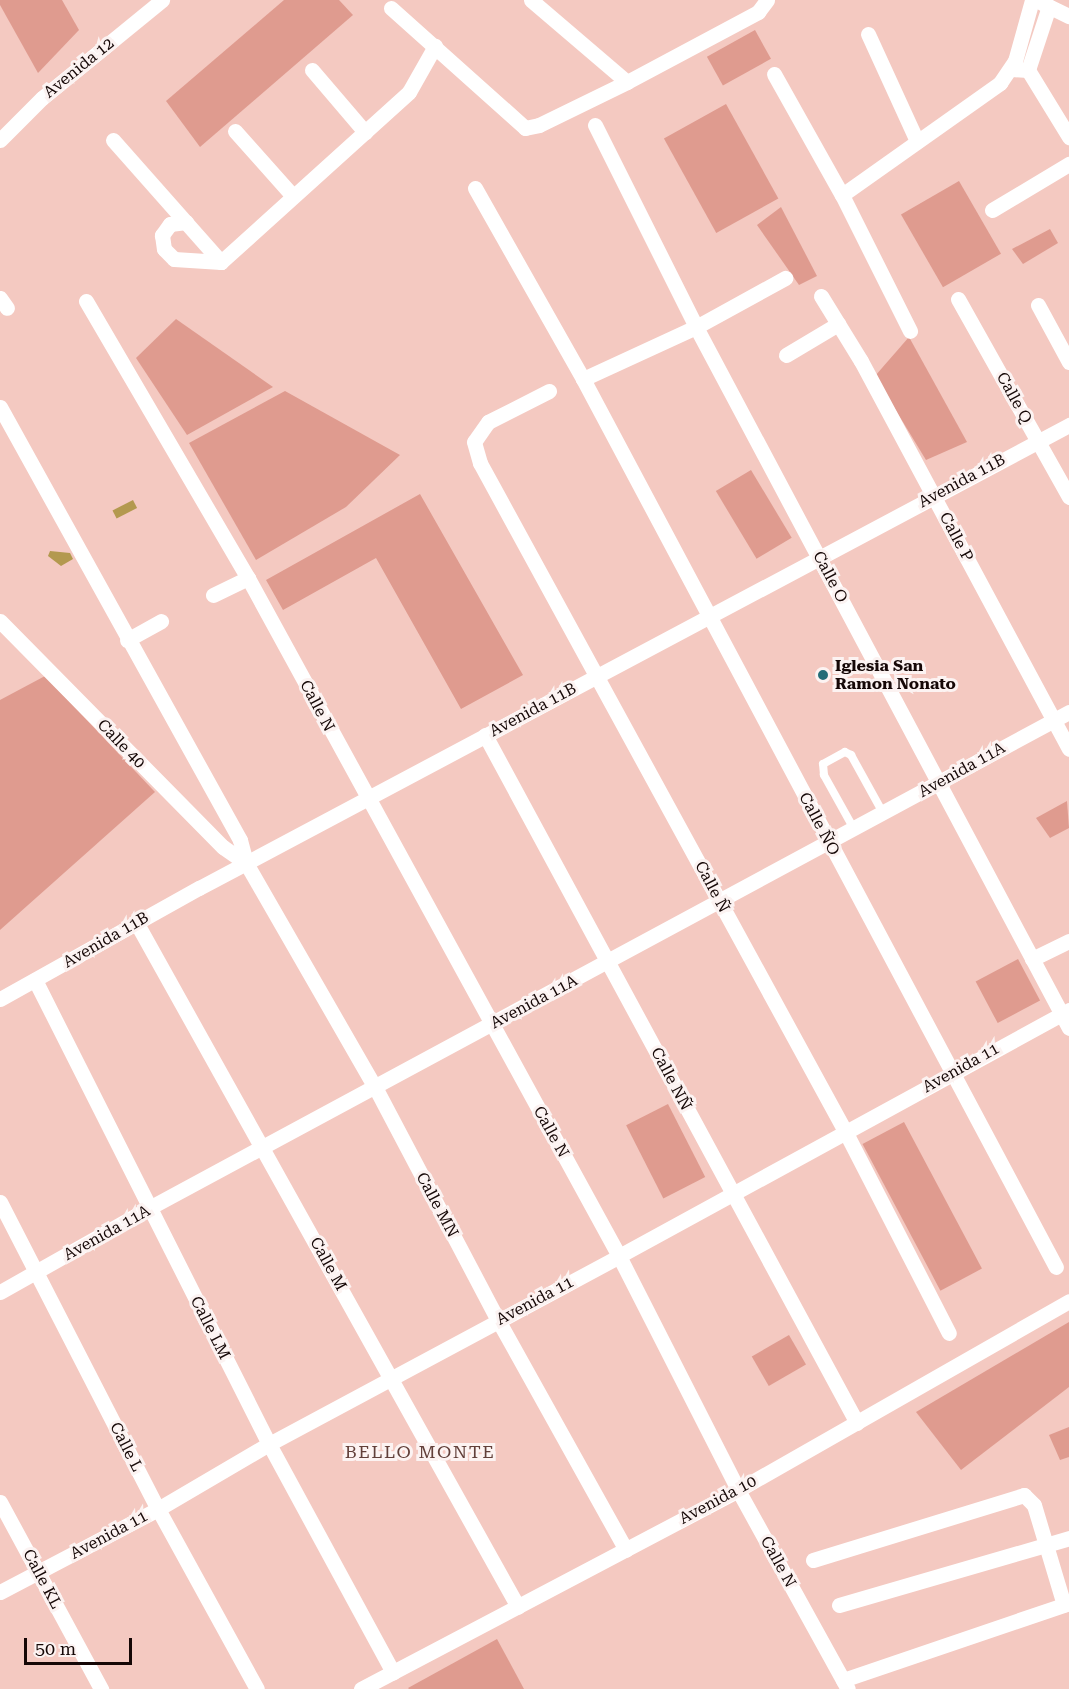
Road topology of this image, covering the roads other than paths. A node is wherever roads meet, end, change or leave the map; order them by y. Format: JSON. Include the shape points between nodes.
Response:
{"nodes":[{"id":1,"x":162,"y":0,"type":"edge"},
{"id":2,"x":531,"y":0,"type":"edge"},
{"id":3,"x":1033,"y":0,"type":"edge"},
{"id":4,"x":769,"y":1,"type":"edge"},
{"id":5,"x":1049,"y":6,"type":"junction"},
{"id":6,"x":391,"y":8,"type":"dead end"},
{"id":7,"x":1069,"y":16,"type":"edge"},
{"id":8,"x":868,"y":34,"type":"dead end"},
{"id":9,"x":435,"y":46,"type":"junction"},
{"id":10,"x":1011,"y":69,"type":"junction"},
{"id":11,"x":312,"y":70,"type":"dead end"},
{"id":12,"x":1028,"y":70,"type":"junction"},
{"id":13,"x":774,"y":74,"type":"dead end"},
{"id":14,"x":627,"y":82,"type":"junction"},
{"id":15,"x":595,"y":125,"type":"dead end"},
{"id":16,"x":235,"y":131,"type":"dead end"},
{"id":17,"x":364,"y":132,"type":"junction"},
{"id":18,"x":1069,"y":137,"type":"edge"},
{"id":19,"x":0,"y":140,"type":"edge"},
{"id":20,"x":113,"y":140,"type":"dead end"},
{"id":21,"x":917,"y":141,"type":"junction"},
{"id":22,"x":1069,"y":164,"type":"edge"},
{"id":23,"x":475,"y":188,"type":"dead end"},
{"id":24,"x":842,"y":195,"type":"junction"},
{"id":25,"x":293,"y":196,"type":"junction"},
{"id":26,"x":992,"y":210,"type":"dead end"},
{"id":27,"x":186,"y":222,"type":"junction"},
{"id":28,"x":221,"y":262,"type":"junction"},
{"id":29,"x":785,"y":278,"type":"dead end"},
{"id":30,"x":821,"y":296,"type":"dead end"},
{"id":31,"x":958,"y":299,"type":"dead end"},
{"id":32,"x":86,"y":301,"type":"dead end"},
{"id":33,"x":1038,"y":305,"type":"dead end"},
{"id":34,"x":838,"y":324,"type":"junction"},
{"id":35,"x":696,"y":327,"type":"junction"},
{"id":36,"x":910,"y":331,"type":"dead end"},
{"id":37,"x":786,"y":355,"type":"dead end"},
{"id":38,"x":1069,"y":362,"type":"edge"},
{"id":39,"x":583,"y":379,"type":"junction"},
{"id":40,"x":549,"y":391,"type":"dead end"},
{"id":41,"x":0,"y":407,"type":"edge"},
{"id":42,"x":1069,"y":425,"type":"edge"},
{"id":43,"x":1038,"y":441,"type":"junction"},
{"id":44,"x":934,"y":496,"type":"junction"},
{"id":45,"x":1069,"y":498,"type":"edge"},
{"id":46,"x":820,"y":557,"type":"junction"},
{"id":47,"x":248,"y":578,"type":"junction"},
{"id":48,"x":213,"y":596,"type":"dead end"},
{"id":49,"x":709,"y":616,"type":"junction"},
{"id":50,"x":0,"y":621,"type":"edge"},
{"id":51,"x":161,"y":621,"type":"dead end"},
{"id":52,"x":127,"y":640,"type":"junction"},
{"id":53,"x":598,"y":675,"type":"junction"},
{"id":54,"x":1069,"y":712,"type":"edge"},
{"id":55,"x":1054,"y":720,"type":"junction"},
{"id":56,"x":485,"y":735,"type":"junction"},
{"id":57,"x":1069,"y":748,"type":"edge"},
{"id":58,"x":939,"y":782,"type":"junction"},
{"id":59,"x":366,"y":798,"type":"junction"},
{"id":60,"x":883,"y":813,"type":"junction"},
{"id":61,"x":854,"y":829,"type":"junction"},
{"id":62,"x":829,"y":842,"type":"junction"},
{"id":63,"x":246,"y":863,"type":"junction"},
{"id":64,"x":720,"y":901,"type":"junction"},
{"id":65,"x":136,"y":922,"type":"junction"},
{"id":66,"x":1069,"y":941,"type":"edge"},
{"id":67,"x":1032,"y":959,"type":"junction"},
{"id":68,"x":608,"y":962,"type":"junction"},
{"id":69,"x":35,"y":980,"type":"junction"},
{"id":70,"x":0,"y":999,"type":"edge"},
{"id":71,"x":1065,"y":1012,"type":"edge"},
{"id":72,"x":492,"y":1025,"type":"junction"},
{"id":73,"x":1069,"y":1029,"type":"edge"},
{"id":74,"x":952,"y":1073,"type":"junction"},
{"id":75,"x":375,"y":1087,"type":"junction"},
{"id":76,"x":845,"y":1131,"type":"junction"},
{"id":77,"x":264,"y":1149,"type":"junction"},
{"id":78,"x":732,"y":1192,"type":"junction"},
{"id":79,"x":0,"y":1202,"type":"edge"},
{"id":80,"x":149,"y":1208,"type":"junction"},
{"id":81,"x":619,"y":1256,"type":"junction"},
{"id":82,"x":1056,"y":1268,"type":"dead end"},
{"id":83,"x":37,"y":1272,"type":"junction"},
{"id":84,"x":0,"y":1292,"type":"edge"},
{"id":85,"x":1069,"y":1301,"type":"edge"},
{"id":86,"x":498,"y":1320,"type":"junction"},
{"id":87,"x":949,"y":1333,"type":"dead end"},
{"id":88,"x":391,"y":1378,"type":"junction"},
{"id":89,"x":856,"y":1423,"type":"junction"},
{"id":90,"x":269,"y":1444,"type":"junction"},
{"id":91,"x":738,"y":1490,"type":"junction"},
{"id":92,"x":0,"y":1502,"type":"edge"},
{"id":93,"x":158,"y":1509,"type":"junction"},
{"id":94,"x":1069,"y":1538,"type":"edge"},
{"id":95,"x":1047,"y":1546,"type":"junction"},
{"id":96,"x":626,"y":1550,"type":"junction"},
{"id":97,"x":813,"y":1560,"type":"dead end"},
{"id":98,"x":38,"y":1572,"type":"junction"},
{"id":99,"x":0,"y":1592,"type":"edge"},
{"id":100,"x":1066,"y":1604,"type":"edge"},
{"id":101,"x":839,"y":1605,"type":"dead end"},
{"id":102,"x":518,"y":1607,"type":"junction"},
{"id":103,"x":393,"y":1672,"type":"junction"},
{"id":104,"x":846,"y":1684,"type":"edge"},
{"id":105,"x":101,"y":1689,"type":"edge"},
{"id":106,"x":257,"y":1689,"type":"edge"},
{"id":107,"x":361,"y":1689,"type":"edge"}],
"edges":[{"from":1,"to":19,"type":"street","name":"Avenida 12","via":[[42,98]]},
{"from":2,"to":14,"type":"street"},
{"from":3,"to":5,"type":"street"},
{"from":3,"to":10,"type":"street"},
{"from":4,"to":14,"type":"street","via":[[758,12]]},
{"from":5,"to":7,"type":"street"},
{"from":5,"to":12,"type":"street"},
{"from":6,"to":9,"type":"street"},
{"from":8,"to":21,"type":"street"},
{"from":9,"to":14,"type":"street","via":[[525,128],[539,125]]},
{"from":9,"to":17,"type":"street","via":[[409,92]]},
{"from":10,"to":12,"type":"street"},
{"from":10,"to":21,"type":"street","via":[[1000,83]]},
{"from":11,"to":17,"type":"street"},
{"from":12,"to":18,"type":"street"},
{"from":13,"to":24,"type":"street"},
{"from":15,"to":35,"type":"street","name":"Calle O"},
{"from":16,"to":25,"type":"street"},
{"from":17,"to":25,"type":"street"},
{"from":20,"to":27,"type":"street"},
{"from":21,"to":24,"type":"street"},
{"from":22,"to":26,"type":"street"},
{"from":23,"to":39,"type":"street","name":"Calle ÑO"},
{"from":24,"to":36,"type":"street"},
{"from":25,"to":28,"type":"street"},
{"from":27,"to":28,"type":"street"},
{"from":27,"to":28,"type":"street","via":[[170,224],[162,235],[164,249],[174,259]]},
{"from":29,"to":35,"type":"street"},
{"from":30,"to":34,"type":"street","name":"Calle P"},
{"from":31,"to":43,"type":"street","name":"Calle Q"},
{"from":32,"to":47,"type":"street","name":"Calle N"},
{"from":33,"to":38,"type":"street"},
{"from":34,"to":37,"type":"street"},
{"from":34,"to":44,"type":"street","name":"Calle P"},
{"from":35,"to":39,"type":"street"},
{"from":35,"to":46,"type":"street","name":"Calle O"},
{"from":39,"to":49,"type":"street","name":"Calle ÑO"},
{"from":40,"to":53,"type":"street","name":"Calle Ñ","via":[[488,422],[474,442],[480,462]]},
{"from":41,"to":52,"type":"street"},
{"from":42,"to":43,"type":"street","name":"Avenida 11B"},
{"from":43,"to":44,"type":"street","name":"Avenida 11B"},
{"from":43,"to":45,"type":"street","name":"Calle Q"},
{"from":44,"to":46,"type":"street","name":"Avenida 11B"},
{"from":44,"to":55,"type":"street","name":"Calle P"},
{"from":46,"to":49,"type":"street","name":"Avenida 11B"},
{"from":46,"to":58,"type":"street","name":"Calle O"},
{"from":47,"to":48,"type":"street"},
{"from":47,"to":59,"type":"street","name":"Calle N"},
{"from":49,"to":53,"type":"street","name":"Avenida 11B"},
{"from":49,"to":62,"type":"street","name":"Calle ÑO"},
{"from":50,"to":63,"type":"street","name":"Calle 40","via":[[223,847]]},
{"from":51,"to":52,"type":"street"},
{"from":52,"to":63,"type":"street","via":[[240,840]]},
{"from":53,"to":56,"type":"street","name":"Avenida 11B"},
{"from":53,"to":64,"type":"street","name":"Calle Ñ"},
{"from":54,"to":55,"type":"street","name":"Avenida 11A"},
{"from":55,"to":57,"type":"street","name":"Calle P"},
{"from":55,"to":58,"type":"street","name":"Avenida 11A"},
{"from":56,"to":59,"type":"street","name":"Avenida 11B"},
{"from":56,"to":68,"type":"street","name":"Calle NÑ"},
{"from":58,"to":60,"type":"street","name":"Avenida 11A"},
{"from":58,"to":67,"type":"street","name":"Calle O"},
{"from":59,"to":63,"type":"street","name":"Avenida 11B"},
{"from":59,"to":72,"type":"street","name":"Calle N"},
{"from":60,"to":61,"type":"street","name":"Avenida 11A"},
{"from":60,"to":61,"type":"lane","via":[[851,755],[845,752],[823,764]]},
{"from":61,"to":62,"type":"street","name":"Avenida 11A"},
{"from":62,"to":64,"type":"street","name":"Avenida 11A"},
{"from":62,"to":74,"type":"street","name":"Calle ÑO"},
{"from":63,"to":65,"type":"street","name":"Avenida 11B"},
{"from":63,"to":75,"type":"street","name":"Calle MN"},
{"from":64,"to":68,"type":"street","name":"Avenida 11A"},
{"from":64,"to":76,"type":"street","name":"Calle Ñ"},
{"from":65,"to":69,"type":"street","name":"Avenida 11B"},
{"from":65,"to":77,"type":"street","name":"Calle M"},
{"from":66,"to":67,"type":"street"},
{"from":67,"to":71,"type":"street","name":"Calle O"},
{"from":68,"to":72,"type":"street","name":"Avenida 11A"},
{"from":68,"to":78,"type":"street","name":"Calle NÑ"},
{"from":69,"to":70,"type":"street","name":"Avenida 11B"},
{"from":69,"to":80,"type":"street","name":"Calle LM"},
{"from":71,"to":73,"type":"street","name":"Calle O"},
{"from":71,"to":74,"type":"street","name":"Avenida 11"},
{"from":72,"to":75,"type":"street","name":"Avenida 11A"},
{"from":72,"to":81,"type":"street","name":"Calle N"},
{"from":74,"to":76,"type":"street","name":"Avenida 11"},
{"from":74,"to":82,"type":"street","name":"Calle ÑO"},
{"from":75,"to":77,"type":"street","name":"Avenida 11A"},
{"from":75,"to":86,"type":"street","name":"Calle MN"},
{"from":76,"to":78,"type":"street","name":"Avenida 11"},
{"from":76,"to":87,"type":"street","name":"Calle Ñ"},
{"from":77,"to":80,"type":"street","name":"Avenida 11A"},
{"from":77,"to":88,"type":"street","name":"Calle M"},
{"from":78,"to":81,"type":"street","name":"Avenida 11"},
{"from":78,"to":89,"type":"street","name":"Calle NÑ"},
{"from":79,"to":83,"type":"street","name":"Calle L"},
{"from":80,"to":83,"type":"street","name":"Avenida 11A"},
{"from":80,"to":90,"type":"street","name":"Calle LM"},
{"from":81,"to":86,"type":"street","name":"Avenida 11"},
{"from":81,"to":91,"type":"street","name":"Calle N"},
{"from":83,"to":84,"type":"street","name":"Avenida 11A"},
{"from":83,"to":93,"type":"street","name":"Calle L"},
{"from":85,"to":89,"type":"street","name":"Avenida 10"},
{"from":86,"to":88,"type":"street","name":"Avenida 11"},
{"from":86,"to":96,"type":"street","name":"Calle MN"},
{"from":88,"to":90,"type":"street","name":"Avenida 11"},
{"from":88,"to":102,"type":"street","name":"Calle M"},
{"from":89,"to":91,"type":"street","name":"Avenida 10"},
{"from":90,"to":93,"type":"street","name":"Avenida 11"},
{"from":90,"to":103,"type":"street","name":"Calle LM"},
{"from":91,"to":96,"type":"street","name":"Avenida 10"},
{"from":91,"to":104,"type":"street","name":"Calle N"},
{"from":92,"to":98,"type":"street","name":"Calle KL"},
{"from":93,"to":98,"type":"street","name":"Avenida 11"},
{"from":93,"to":106,"type":"street","name":"Calle L"},
{"from":94,"to":95,"type":"street"},
{"from":95,"to":97,"type":"street","via":[[1034,1505],[1024,1495]]},
{"from":95,"to":100,"type":"street"},
{"from":95,"to":101,"type":"street"},
{"from":96,"to":102,"type":"street","name":"Avenida 10"},
{"from":98,"to":99,"type":"street","name":"Avenida 11"},
{"from":98,"to":105,"type":"street","name":"Calle KL"},
{"from":100,"to":104,"type":"street"},
{"from":102,"to":103,"type":"street","name":"Avenida 10"},
{"from":103,"to":107,"type":"street","name":"Avenida 10"}]}
